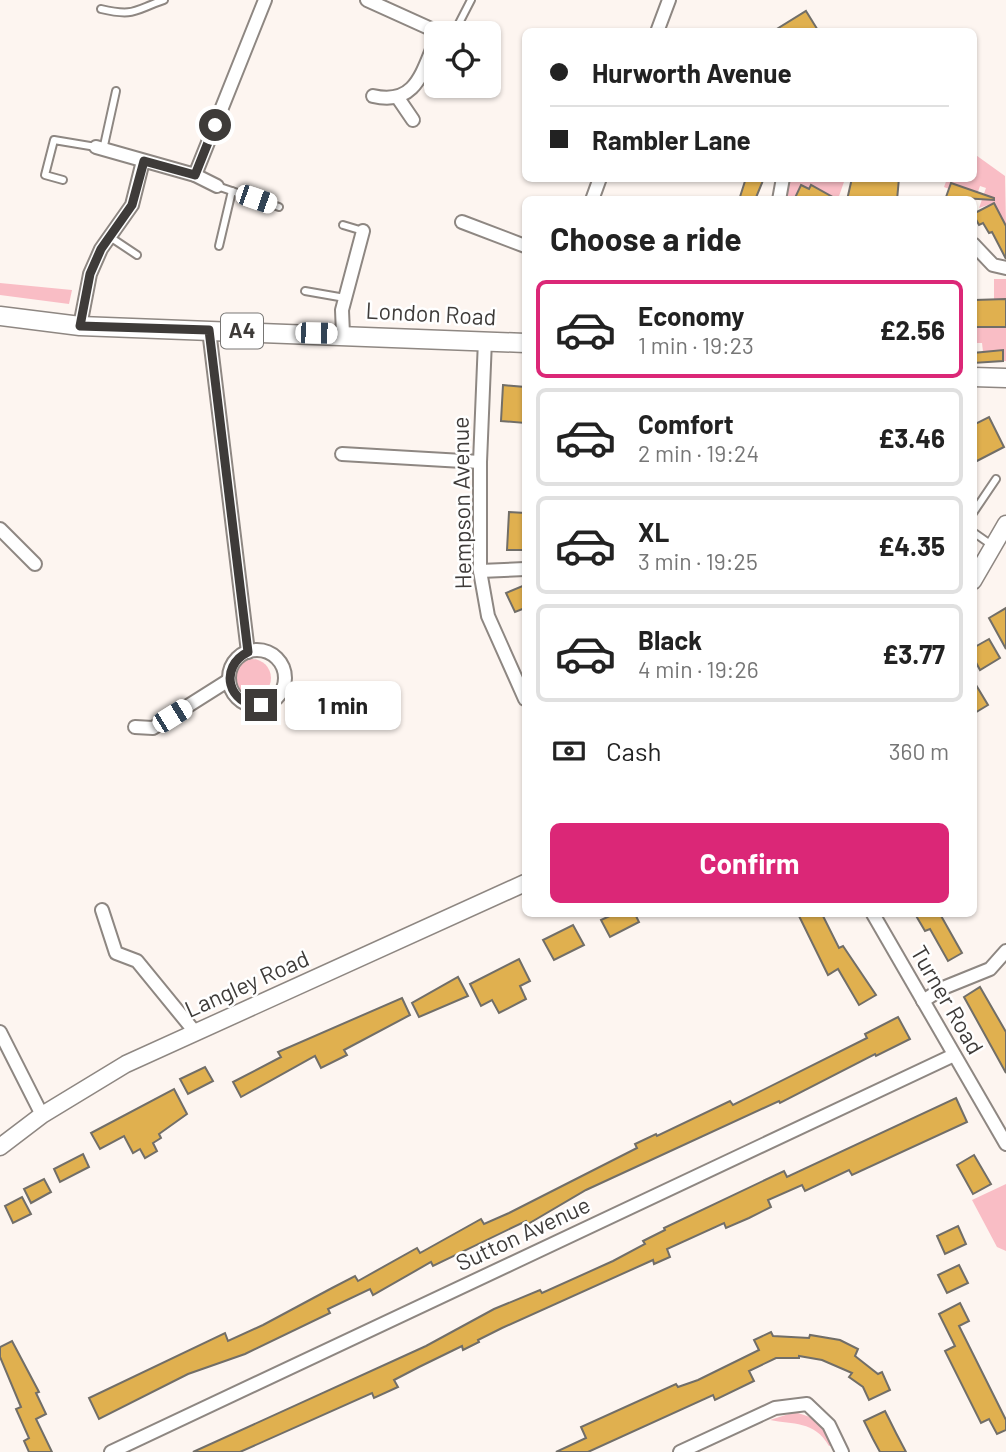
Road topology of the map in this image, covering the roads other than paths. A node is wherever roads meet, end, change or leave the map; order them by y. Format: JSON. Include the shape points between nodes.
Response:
{"nodes":[{"id":1,"x":164,"y":0,"type":"edge"},
{"id":2,"x":265,"y":0,"type":"edge"},
{"id":3,"x":367,"y":0,"type":"edge"},
{"id":4,"x":471,"y":0,"type":"edge"},
{"id":5,"x":669,"y":0,"type":"edge"},
{"id":6,"x":399,"y":6,"type":"edge"},
{"id":7,"x":101,"y":9,"type":"dead end"},
{"id":8,"x":460,"y":21,"type":"edge"},
{"id":9,"x":424,"y":23,"type":"edge"},
{"id":10,"x":658,"y":28,"type":"edge"},
{"id":11,"x":424,"y":66,"type":"edge"},
{"id":12,"x":116,"y":90,"type":"dead end"},
{"id":13,"x":373,"y":96,"type":"dead end"},
{"id":14,"x":398,"y":98,"type":"junction"},
{"id":15,"x":413,"y":120,"type":"dead end"},
{"id":16,"x":99,"y":149,"type":"junction"},
{"id":17,"x":144,"y":161,"type":"junction"},
{"id":18,"x":195,"y":175,"type":"junction"},
{"id":19,"x":64,"y":180,"type":"dead end"},
{"id":20,"x":217,"y":186,"type":"joint"},
{"id":21,"x":232,"y":191,"type":"junction"},
{"id":22,"x":279,"y":207,"type":"dead end"},
{"id":23,"x":461,"y":222,"type":"dead end"},
{"id":24,"x":343,"y":225,"type":"dead end"},
{"id":25,"x":363,"y":231,"type":"joint"},
{"id":26,"x":109,"y":236,"type":"junction"},
{"id":27,"x":522,"y":245,"type":"edge"},
{"id":28,"x":219,"y":246,"type":"dead end"},
{"id":29,"x":977,"y":248,"type":"edge"},
{"id":30,"x":137,"y":255,"type":"dead end"},
{"id":31,"x":1006,"y":268,"type":"edge"},
{"id":32,"x":306,"y":292,"type":"dead end"},
{"id":33,"x":345,"y":298,"type":"junction"},
{"id":34,"x":0,"y":316,"type":"edge"},
{"id":35,"x":80,"y":326,"type":"junction"},
{"id":36,"x":209,"y":330,"type":"junction"},
{"id":37,"x":343,"y":334,"type":"junction"},
{"id":38,"x":485,"y":340,"type":"junction"},
{"id":39,"x":522,"y":343,"type":"edge"},
{"id":40,"x":977,"y":377,"type":"edge"},
{"id":41,"x":1006,"y":378,"type":"edge"},
{"id":42,"x":341,"y":454,"type":"dead end"},
{"id":43,"x":480,"y":461,"type":"junction"},
{"id":44,"x":996,"y":479,"type":"dead end"},
{"id":45,"x":977,"y":507,"type":"edge"},
{"id":46,"x":1006,"y":524,"type":"edge"},
{"id":47,"x":0,"y":529,"type":"edge"},
{"id":48,"x":977,"y":535,"type":"edge"},
{"id":49,"x":994,"y":547,"type":"junction"},
{"id":50,"x":34,"y":564,"type":"dead end"},
{"id":51,"x":522,"y":569,"type":"edge"},
{"id":52,"x":480,"y":571,"type":"junction"},
{"id":53,"x":977,"y":575,"type":"edge"},
{"id":54,"x":248,"y":652,"type":"junction"},
{"id":55,"x":229,"y":680,"type":"junction"},
{"id":56,"x":522,"y":692,"type":"edge"},
{"id":57,"x":135,"y":727,"type":"dead end"},
{"id":58,"x":522,"y":884,"type":"edge"},
{"id":59,"x":102,"y":910,"type":"dead end"},
{"id":60,"x":875,"y":917,"type":"edge"},
{"id":61,"x":1006,"y":951,"type":"edge"},
{"id":62,"x":923,"y":1000,"type":"junction"},
{"id":63,"x":0,"y":1032,"type":"edge"},
{"id":64,"x":195,"y":1032,"type":"junction"},
{"id":65,"x":954,"y":1055,"type":"junction"},
{"id":66,"x":42,"y":1115,"type":"junction"},
{"id":67,"x":1006,"y":1144,"type":"edge"},
{"id":68,"x":0,"y":1147,"type":"edge"},
{"id":69,"x":111,"y":1452,"type":"edge"},
{"id":70,"x":680,"y":1452,"type":"edge"},
{"id":71,"x":842,"y":1452,"type":"edge"}],
"edges":[{"from":1,"to":7,"type":"lane","via":[[125,15]]},
{"from":2,"to":18,"type":"street"},
{"from":3,"to":6,"type":"street"},
{"from":4,"to":8,"type":"lane"},
{"from":5,"to":10,"type":"street"},
{"from":6,"to":9,"type":"street"},
{"from":11,"to":14,"type":"street","via":[[407,94]]},
{"from":12,"to":16,"type":"lane"},
{"from":13,"to":14,"type":"street"},
{"from":14,"to":15,"type":"street"},
{"from":16,"to":17,"type":"street"},
{"from":16,"to":19,"type":"lane","via":[[54,140],[45,175]]},
{"from":17,"to":18,"type":"street"},
{"from":17,"to":26,"type":"street","via":[[132,205]]},
{"from":18,"to":20,"type":"street"},
{"from":20,"to":21,"type":"lane"},
{"from":21,"to":22,"type":"lane"},
{"from":21,"to":28,"type":"lane"},
{"from":23,"to":27,"type":"street"},
{"from":24,"to":25,"type":"lane"},
{"from":25,"to":33,"type":"street"},
{"from":26,"to":30,"type":"lane"},
{"from":26,"to":35,"type":"street","via":[[90,274]]},
{"from":29,"to":31,"type":"street","via":[[993,265]]},
{"from":32,"to":33,"type":"lane"},
{"from":33,"to":37,"type":"street"},
{"from":34,"to":35,"type":"main road","name":"London Road","number":"A4"},
{"from":35,"to":36,"type":"main road","name":"London Road","number":"A4"},
{"from":36,"to":37,"type":"main road","name":"London Road","number":"A4"},
{"from":36,"to":54,"type":"street"},
{"from":37,"to":38,"type":"main road","name":"London Road","number":"A4"},
{"from":38,"to":39,"type":"main road","name":"London Road","number":"A4"},
{"from":38,"to":43,"type":"street","name":"Hempson Avenue"},
{"from":40,"to":41,"type":"main road"},
{"from":42,"to":43,"type":"street"},
{"from":43,"to":52,"type":"street","name":"Hempson Avenue"},
{"from":44,"to":45,"type":"lane"},
{"from":46,"to":49,"type":"street"},
{"from":47,"to":50,"type":"street"},
{"from":48,"to":49,"type":"lane"},
{"from":49,"to":53,"type":"street"},
{"from":51,"to":52,"type":"street"},
{"from":52,"to":56,"type":"street","name":"Hempson Avenue","via":[[488,616]]},
{"from":54,"to":55,"type":"street","via":[[236,660]]},
{"from":54,"to":55,"type":"street","via":[[266,652],[280,663],[282,689],[270,703],[252,706],[236,697]]},
{"from":55,"to":57,"type":"street","via":[[153,729]]},
{"from":58,"to":64,"type":"street","name":"Langley Road"},
{"from":59,"to":64,"type":"street","via":[[116,953],[137,961]]},
{"from":60,"to":62,"type":"street","name":"Turner Road"},
{"from":61,"to":62,"type":"street","via":[[990,969]]},
{"from":62,"to":65,"type":"street","name":"Turner Road"},
{"from":63,"to":66,"type":"street"},
{"from":64,"to":66,"type":"street","name":"Langley Road","via":[[126,1064]]},
{"from":65,"to":67,"type":"street","name":"Turner Road"},
{"from":65,"to":69,"type":"street","name":"Sutton Avenue"},
{"from":66,"to":68,"type":"street","name":"Langley Road"},
{"from":70,"to":71,"type":"street","via":[[775,1408],[807,1404],[829,1425]]}]}
